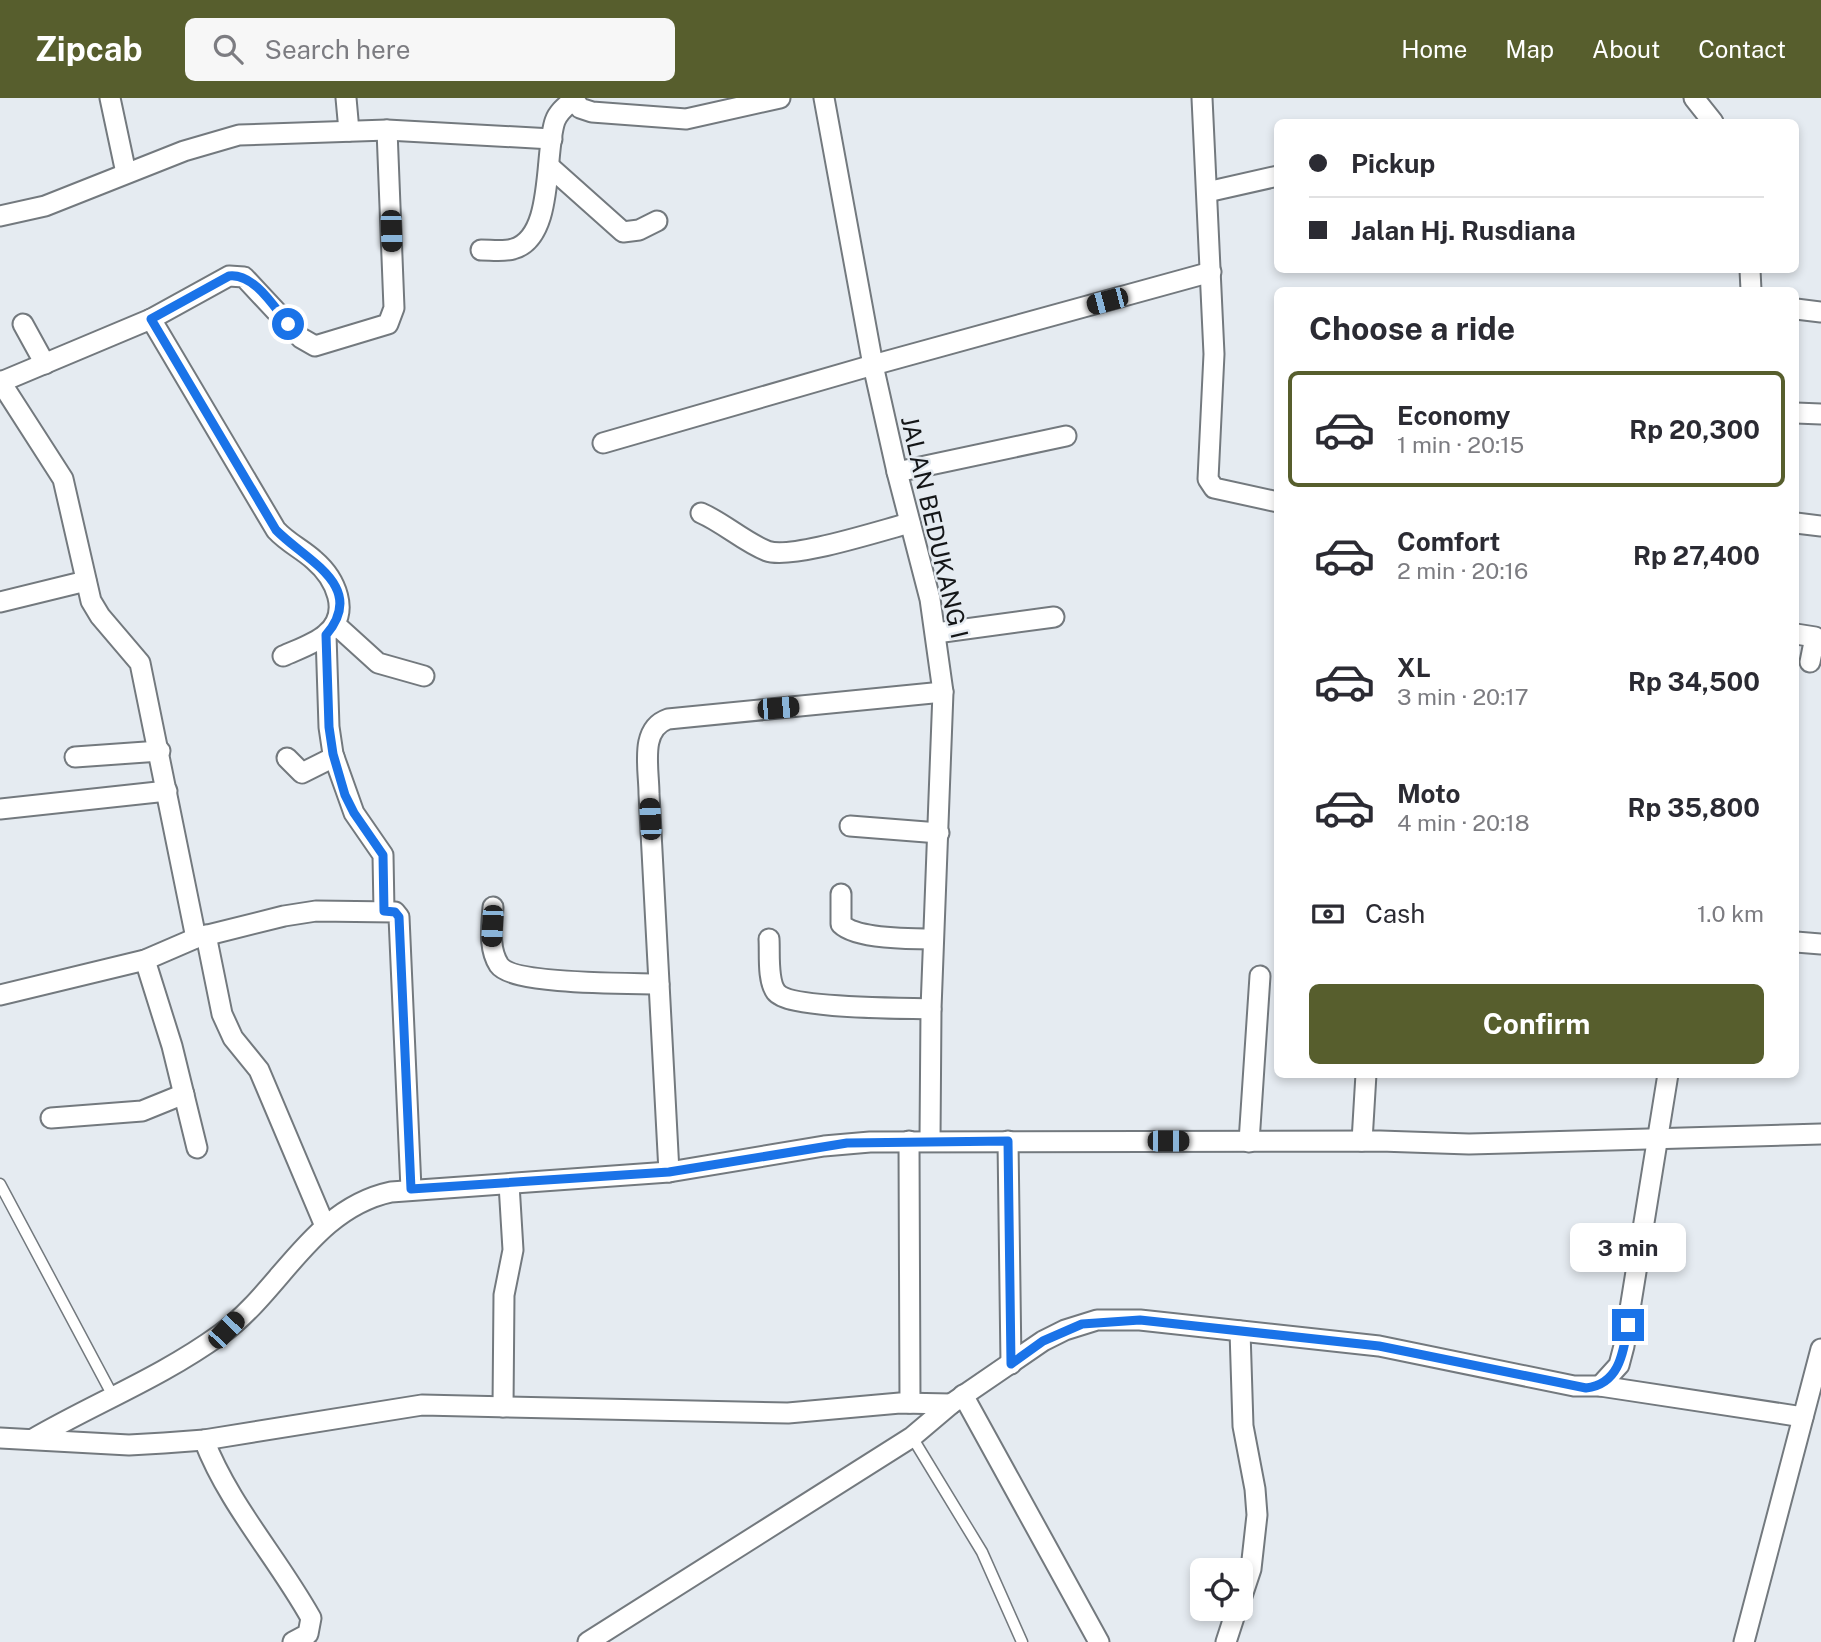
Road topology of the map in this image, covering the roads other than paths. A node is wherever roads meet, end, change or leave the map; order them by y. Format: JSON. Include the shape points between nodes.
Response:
{"nodes":[{"id":1,"x":110,"y":98,"type":"edge"},
{"id":2,"x":346,"y":98,"type":"edge"},
{"id":3,"x":780,"y":98,"type":"edge"},
{"id":4,"x":824,"y":98,"type":"edge"},
{"id":5,"x":1202,"y":98,"type":"edge"},
{"id":6,"x":1694,"y":98,"type":"edge"},
{"id":7,"x":573,"y":99,"type":"edge"},
{"id":8,"x":1711,"y":119,"type":"edge"},
{"id":9,"x":387,"y":130,"type":"junction"},
{"id":10,"x":349,"y":131,"type":"junction"},
{"id":11,"x":552,"y":139,"type":"junction"},
{"id":12,"x":549,"y":166,"type":"junction"},
{"id":13,"x":126,"y":173,"type":"junction"},
{"id":14,"x":1274,"y":177,"type":"edge"},
{"id":15,"x":1207,"y":192,"type":"junction"},
{"id":16,"x":0,"y":216,"type":"edge"},
{"id":17,"x":657,"y":221,"type":"dead end"},
{"id":18,"x":481,"y":250,"type":"dead end"},
{"id":19,"x":1211,"y":272,"type":"junction"},
{"id":20,"x":1799,"y":309,"type":"edge"},
{"id":21,"x":1821,"y":312,"type":"edge"},
{"id":22,"x":151,"y":319,"type":"junction"},
{"id":23,"x":23,"y":324,"type":"dead end"},
{"id":24,"x":45,"y":364,"type":"junction"},
{"id":25,"x":873,"y":365,"type":"junction"},
{"id":26,"x":1,"y":381,"type":"edge"},
{"id":27,"x":1799,"y":413,"type":"edge"},
{"id":28,"x":1821,"y":414,"type":"edge"},
{"id":29,"x":1066,"y":436,"type":"dead end"},
{"id":30,"x":603,"y":443,"type":"dead end"},
{"id":31,"x":897,"y":472,"type":"junction"},
{"id":32,"x":1274,"y":501,"type":"edge"},
{"id":33,"x":701,"y":513,"type":"dead end"},
{"id":34,"x":910,"y":523,"type":"junction"},
{"id":35,"x":1799,"y":523,"type":"edge"},
{"id":36,"x":1821,"y":526,"type":"edge"},
{"id":37,"x":86,"y":581,"type":"junction"},
{"id":38,"x":0,"y":603,"type":"edge"},
{"id":39,"x":1054,"y":617,"type":"dead end"},
{"id":40,"x":1799,"y":626,"type":"edge"},
{"id":41,"x":330,"y":630,"type":"junction"},
{"id":42,"x":1821,"y":630,"type":"edge"},
{"id":43,"x":936,"y":633,"type":"junction"},
{"id":44,"x":1799,"y":634,"type":"edge"},
{"id":45,"x":283,"y":656,"type":"dead end"},
{"id":46,"x":1810,"y":663,"type":"dead end"},
{"id":47,"x":424,"y":676,"type":"dead end"},
{"id":48,"x":943,"y":692,"type":"junction"},
{"id":49,"x":160,"y":751,"type":"junction"},
{"id":50,"x":75,"y":757,"type":"dead end"},
{"id":51,"x":334,"y":757,"type":"junction"},
{"id":52,"x":287,"y":758,"type":"dead end"},
{"id":53,"x":167,"y":791,"type":"junction"},
{"id":54,"x":0,"y":809,"type":"edge"},
{"id":55,"x":850,"y":826,"type":"dead end"},
{"id":56,"x":939,"y":834,"type":"junction"},
{"id":57,"x":841,"y":894,"type":"dead end"},
{"id":58,"x":493,"y":906,"type":"dead end"},
{"id":59,"x":384,"y":911,"type":"junction"},
{"id":60,"x":201,"y":936,"type":"junction"},
{"id":61,"x":769,"y":939,"type":"dead end"},
{"id":62,"x":933,"y":939,"type":"junction"},
{"id":63,"x":1799,"y":942,"type":"edge"},
{"id":64,"x":1821,"y":944,"type":"edge"},
{"id":65,"x":145,"y":960,"type":"junction"},
{"id":66,"x":1259,"y":976,"type":"dead end"},
{"id":67,"x":659,"y":984,"type":"junction"},
{"id":68,"x":0,"y":995,"type":"edge"},
{"id":69,"x":931,"y":1009,"type":"junction"},
{"id":70,"x":1366,"y":1078,"type":"edge"},
{"id":71,"x":1667,"y":1078,"type":"edge"},
{"id":72,"x":184,"y":1094,"type":"junction"},
{"id":73,"x":51,"y":1118,"type":"dead end"},
{"id":74,"x":1821,"y":1134,"type":"edge"},
{"id":75,"x":1659,"y":1136,"type":"junction"},
{"id":76,"x":930,"y":1140,"type":"junction"},
{"id":77,"x":909,"y":1141,"type":"junction"},
{"id":78,"x":1008,"y":1141,"type":"junction"},
{"id":79,"x":1362,"y":1141,"type":"junction"},
{"id":80,"x":1249,"y":1142,"type":"junction"},
{"id":81,"x":197,"y":1148,"type":"dead end"},
{"id":82,"x":669,"y":1172,"type":"junction"},
{"id":83,"x":0,"y":1184,"type":"edge"},
{"id":84,"x":509,"y":1184,"type":"junction"},
{"id":85,"x":411,"y":1189,"type":"junction"},
{"id":86,"x":325,"y":1226,"type":"junction"},
{"id":87,"x":1240,"y":1331,"type":"junction"},
{"id":88,"x":1821,"y":1349,"type":"edge"},
{"id":89,"x":1011,"y":1364,"type":"junction"},
{"id":90,"x":1600,"y":1386,"type":"junction"},
{"id":91,"x":1814,"y":1395,"type":"edge"},
{"id":92,"x":114,"y":1398,"type":"junction"},
{"id":93,"x":957,"y":1399,"type":"junction"},
{"id":94,"x":910,"y":1403,"type":"junction"},
{"id":95,"x":503,"y":1407,"type":"junction"},
{"id":96,"x":1803,"y":1417,"type":"junction"},
{"id":97,"x":912,"y":1437,"type":"junction"},
{"id":98,"x":0,"y":1438,"type":"edge"},
{"id":99,"x":33,"y":1438,"type":"junction"},
{"id":100,"x":204,"y":1440,"type":"junction"},
{"id":101,"x":1252,"y":1558,"type":"edge"},
{"id":102,"x":1233,"y":1621,"type":"edge"},
{"id":103,"x":293,"y":1642,"type":"edge"},
{"id":104,"x":587,"y":1642,"type":"edge"},
{"id":105,"x":1021,"y":1642,"type":"edge"},
{"id":106,"x":1099,"y":1642,"type":"edge"},
{"id":107,"x":1226,"y":1642,"type":"edge"},
{"id":108,"x":1744,"y":1642,"type":"edge"}],
"edges":[{"from":1,"to":13,"type":"street"},
{"from":2,"to":10,"type":"street"},
{"from":3,"to":7,"type":"street","via":[[678,120],[610,116],[580,108]]},
{"from":4,"to":25,"type":"street","name":"JALAN BEDUKANG I"},
{"from":5,"to":15,"type":"street"},
{"from":6,"to":8,"type":"street"},
{"from":7,"to":11,"type":"street","via":[[555,120]]},
{"from":9,"to":10,"type":"street"},
{"from":9,"to":11,"type":"street"},
{"from":9,"to":22,"type":"street","via":[[394,308],[388,324],[315,346],[301,338],[255,287],[237,275]]},
{"from":10,"to":13,"type":"street","via":[[215,139]]},
{"from":11,"to":12,"type":"street"},
{"from":12,"to":17,"type":"street","via":[[623,232]]},
{"from":12,"to":18,"type":"street","via":[[544,205],[529,239],[512,250]]},
{"from":13,"to":16,"type":"street","via":[[45,206]]},
{"from":14,"to":15,"type":"street"},
{"from":15,"to":19,"type":"street"},
{"from":19,"to":25,"type":"street"},
{"from":19,"to":32,"type":"street","via":[[1214,354],[1208,479],[1214,488]]},
{"from":20,"to":21,"type":"street"},
{"from":22,"to":24,"type":"street"},
{"from":22,"to":41,"type":"street","via":[[276,530],[316,561],[336,585],[340,612]]},
{"from":23,"to":24,"type":"street"},
{"from":24,"to":26,"type":"street"},
{"from":25,"to":30,"type":"street"},
{"from":25,"to":31,"type":"street","name":"JALAN BEDUKANG I"},
{"from":26,"to":37,"type":"street","via":[[63,479]]},
{"from":27,"to":28,"type":"street"},
{"from":29,"to":31,"type":"street"},
{"from":31,"to":34,"type":"street","name":"JALAN BEDUKANG I"},
{"from":33,"to":34,"type":"street","via":[[777,553]]},
{"from":34,"to":43,"type":"street","name":"JALAN BEDUKANG I"},
{"from":35,"to":36,"type":"street"},
{"from":37,"to":38,"type":"street"},
{"from":37,"to":49,"type":"street","via":[[100,616],[140,663]]},
{"from":39,"to":43,"type":"street"},
{"from":40,"to":42,"type":"street"},
{"from":41,"to":45,"type":"street"},
{"from":41,"to":47,"type":"street","via":[[377,663]]},
{"from":41,"to":51,"type":"street","via":[[329,727]]},
{"from":43,"to":48,"type":"street","name":"JALAN BEDUKANG I"},
{"from":44,"to":46,"type":"street","via":[[1815,637]]},
{"from":48,"to":56,"type":"street","name":"JALAN BEDUKANG I"},
{"from":48,"to":67,"type":"street","via":[[668,719],[654,726],[649,737],[649,794]]},
{"from":49,"to":50,"type":"street"},
{"from":49,"to":53,"type":"street"},
{"from":51,"to":52,"type":"street","via":[[302,773]]},
{"from":51,"to":59,"type":"street","via":[[354,813],[383,855]]},
{"from":53,"to":54,"type":"street"},
{"from":53,"to":60,"type":"street"},
{"from":55,"to":56,"type":"street"},
{"from":56,"to":62,"type":"street","name":"JALAN BEDUKANG I"},
{"from":57,"to":62,"type":"street","via":[[845,928],[872,935]]},
{"from":58,"to":67,"type":"street","via":[[491,944],[506,972],[534,979]]},
{"from":59,"to":60,"type":"street","via":[[316,911]]},
{"from":59,"to":85,"type":"street","via":[[399,917]]},
{"from":60,"to":65,"type":"street"},
{"from":60,"to":86,"type":"street","via":[[222,1014],[233,1038],[259,1070]]},
{"from":61,"to":69,"type":"street","via":[[772,981],[785,998],[806,1004]]},
{"from":62,"to":69,"type":"street","name":"JALAN BEDUKANG I"},
{"from":63,"to":64,"type":"street"},
{"from":65,"to":68,"type":"street"},
{"from":65,"to":72,"type":"street"},
{"from":66,"to":80,"type":"street"},
{"from":67,"to":82,"type":"street"},
{"from":69,"to":76,"type":"street","name":"JALAN BEDUKANG I"},
{"from":70,"to":79,"type":"street"},
{"from":71,"to":75,"type":"street"},
{"from":72,"to":73,"type":"street","via":[[142,1111]]},
{"from":72,"to":81,"type":"street"},
{"from":74,"to":75,"type":"street"},
{"from":75,"to":79,"type":"street","via":[[1469,1144]]},
{"from":75,"to":90,"type":"street","via":[[1624,1346],[1619,1364]]},
{"from":76,"to":77,"type":"street"},
{"from":76,"to":78,"type":"street"},
{"from":77,"to":82,"type":"street","via":[[824,1146]]},
{"from":77,"to":94,"type":"street"},
{"from":78,"to":80,"type":"street"},
{"from":78,"to":89,"type":"street"},
{"from":79,"to":80,"type":"street"},
{"from":82,"to":84,"type":"street"},
{"from":83,"to":92,"type":"lane"},
{"from":84,"to":85,"type":"street"},
{"from":84,"to":95,"type":"street","via":[[513,1250],[504,1295]]},
{"from":85,"to":86,"type":"street","via":[[361,1202]]},
{"from":86,"to":92,"type":"street","via":[[223,1332],[151,1380]]},
{"from":87,"to":89,"type":"street","via":[[1097,1320],[1055,1334]]},
{"from":87,"to":90,"type":"street","via":[[1379,1346],[1574,1386]]},
{"from":87,"to":101,"type":"street","via":[[1244,1426],[1257,1515]]},
{"from":88,"to":91,"type":"street"},
{"from":89,"to":93,"type":"street"},
{"from":90,"to":96,"type":"street"},
{"from":91,"to":96,"type":"street"},
{"from":92,"to":99,"type":"street"},
{"from":93,"to":94,"type":"street"},
{"from":93,"to":97,"type":"street"},
{"from":93,"to":106,"type":"street"},
{"from":94,"to":95,"type":"street","via":[[788,1413]]},
{"from":95,"to":100,"type":"street","via":[[399,1407]]},
{"from":96,"to":108,"type":"street"},
{"from":97,"to":104,"type":"street"},
{"from":97,"to":105,"type":"lane","via":[[982,1552]]},
{"from":98,"to":99,"type":"street"},
{"from":99,"to":100,"type":"street","via":[[129,1445]]},
{"from":100,"to":103,"type":"street","via":[[232,1499],[311,1618],[307,1634]]},
{"from":102,"to":107,"type":"street"}]}
